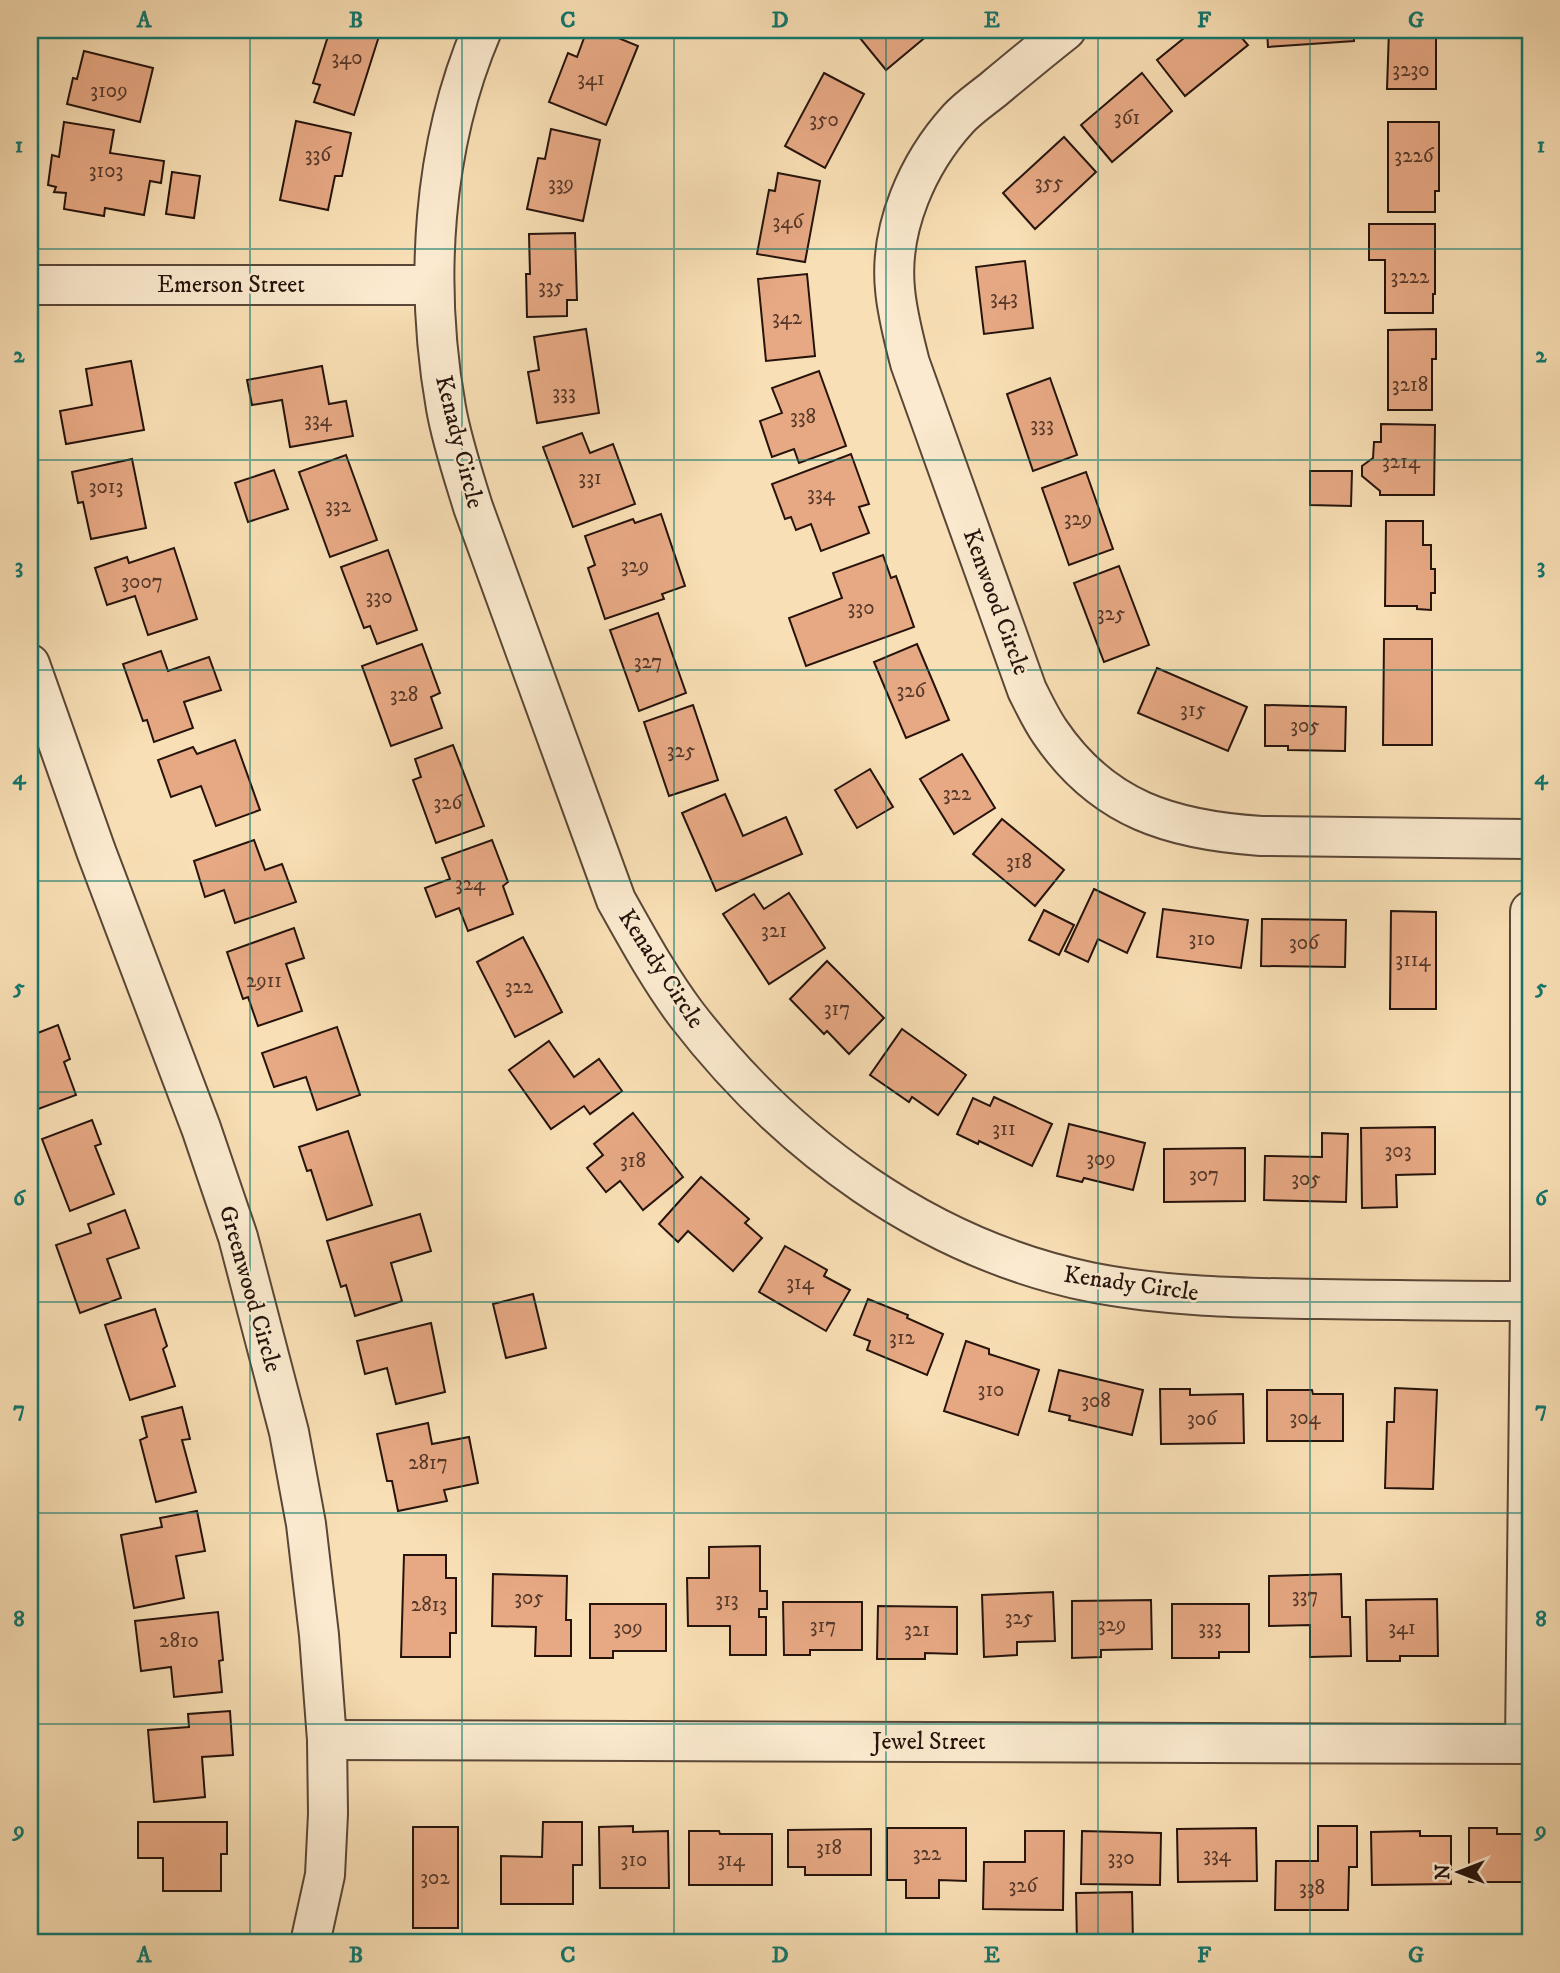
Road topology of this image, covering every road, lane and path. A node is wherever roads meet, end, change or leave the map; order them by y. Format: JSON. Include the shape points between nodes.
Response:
{"nodes":[{"id":1,"x":482,"y":30,"type":"edge"},
{"id":2,"x":1066,"y":30,"type":"edge"},
{"id":3,"x":30,"y":285,"type":"edge"},
{"id":4,"x":433,"y":285,"type":"junction"},
{"id":5,"x":30,"y":664,"type":"edge"},
{"id":6,"x":1530,"y":839,"type":"edge"},
{"id":7,"x":1530,"y":911,"type":"edge"},
{"id":8,"x":1530,"y":1301,"type":"edge"},
{"id":9,"x":327,"y":1740,"type":"junction"},
{"id":10,"x":1528,"y":1744,"type":"edge"},
{"id":11,"x":310,"y":1943,"type":"edge"}],
"edges":[{"from":1,"to":4,"type":"street","name":"Kenady Circle","via":[[454,112],[443,173]]},
{"from":2,"to":6,"type":"street","name":"Kenwood Circle","via":[[961,116],[939,142],[902,216],[894,289],[910,363],[1027,690],[1050,732],[1079,768],[1109,793],[1184,827],[1261,836]]},
{"from":3,"to":4,"type":"street","name":"Emerson Street"},
{"from":4,"to":8,"type":"street","name":"Kenady Circle","via":[[446,410],[473,507],[616,900],[685,1013],[781,1120],[878,1195],[991,1254],[1044,1271],[1091,1282],[1212,1296]]},
{"from":5,"to":9,"type":"street","name":"Greenwood Circle","via":[[238,1237],[289,1432],[306,1524]]},
{"from":7,"to":8,"type":"street"},
{"from":8,"to":10,"type":"street"},
{"from":9,"to":10,"type":"street","name":"Jewel Street"},
{"from":9,"to":11,"type":"street","name":"Greenwood Circle","via":[[325,1875]]}]}
